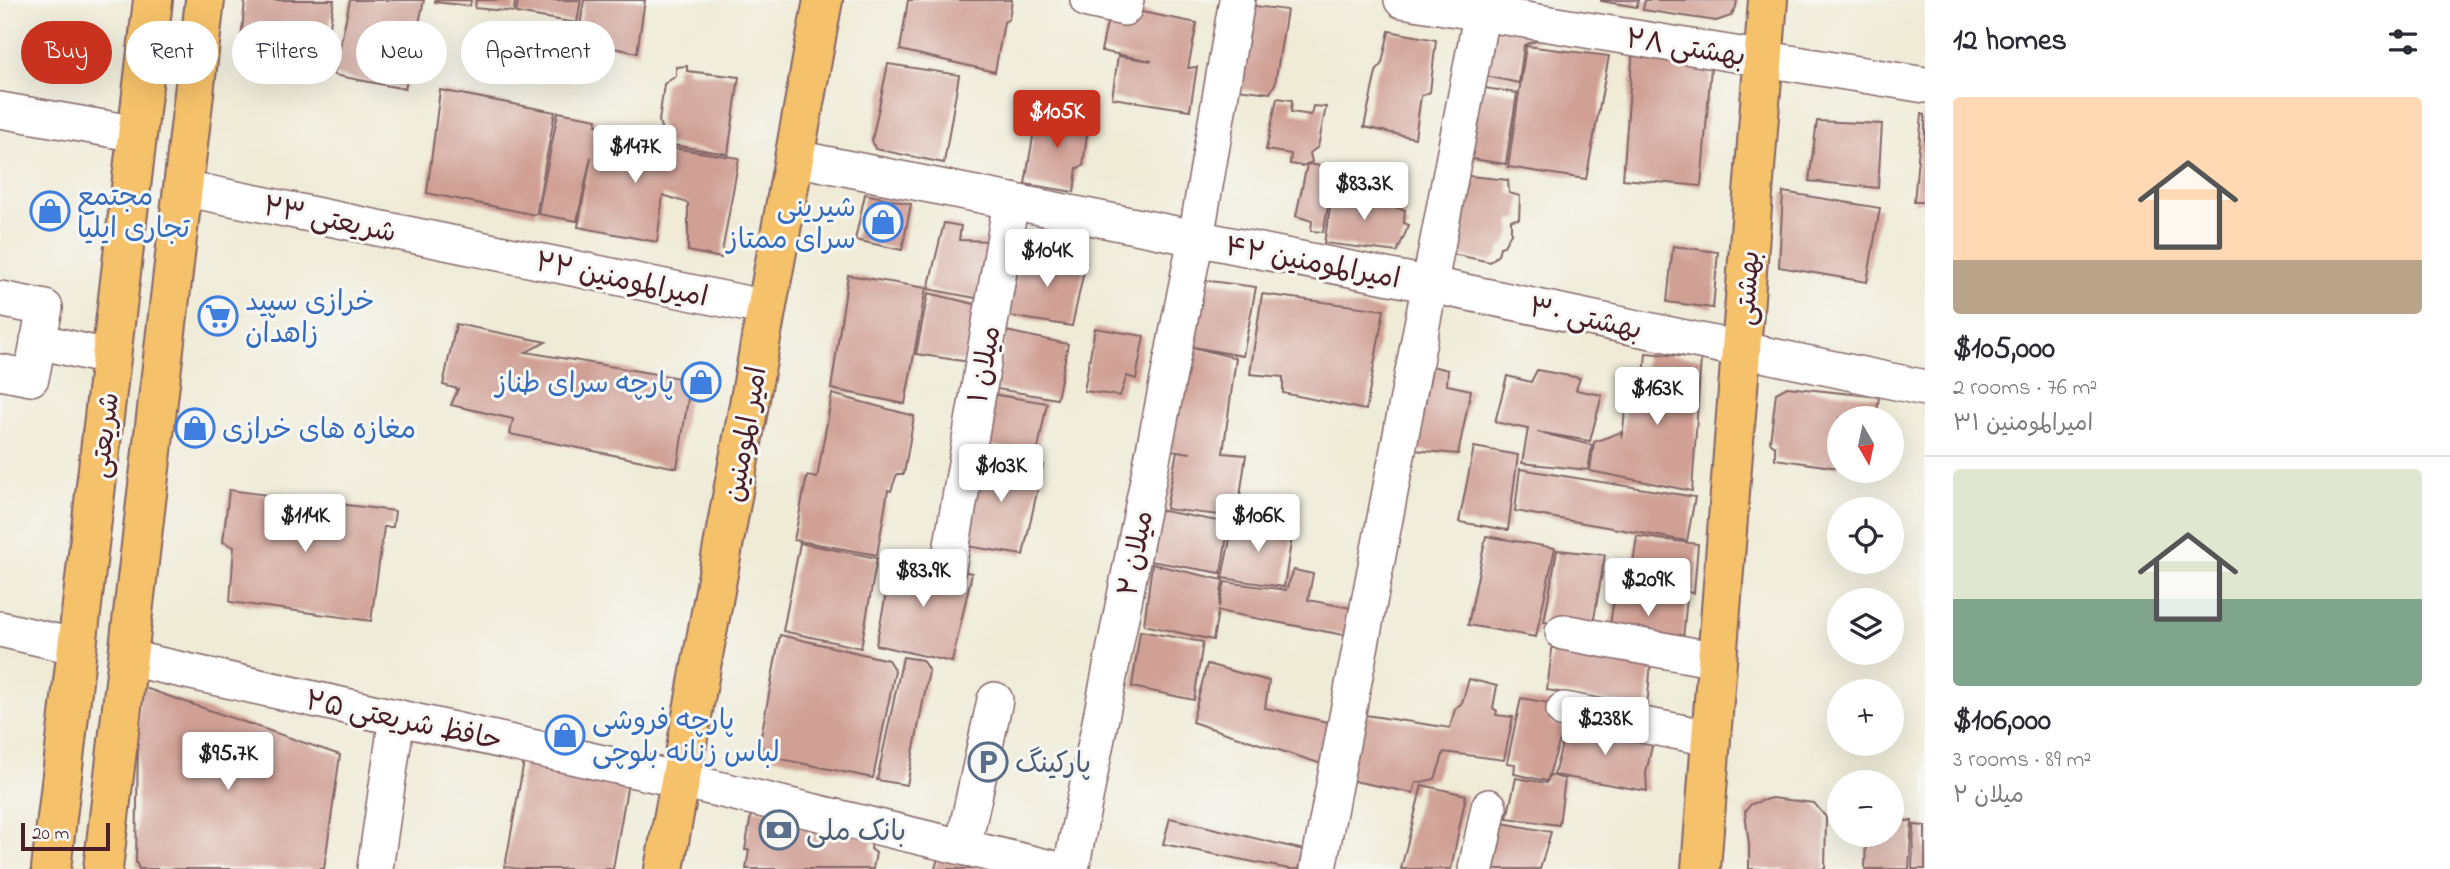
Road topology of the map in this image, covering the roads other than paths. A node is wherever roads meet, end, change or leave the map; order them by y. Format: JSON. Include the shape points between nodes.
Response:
{"nodes":[{"id":1,"x":153,"y":0,"type":"edge"},
{"id":2,"x":205,"y":0,"type":"edge"},
{"id":3,"x":823,"y":0,"type":"edge"},
{"id":4,"x":1088,"y":0,"type":"edge"},
{"id":5,"x":1126,"y":0,"type":"edge"},
{"id":6,"x":1237,"y":0,"type":"edge"},
{"id":7,"x":1402,"y":0,"type":"edge"},
{"id":8,"x":1768,"y":0,"type":"edge"},
{"id":9,"x":1483,"y":6,"type":"edge"},
{"id":10,"x":1763,"y":59,"type":"junction"},
{"id":11,"x":1925,"y":85,"type":"edge"},
{"id":12,"x":0,"y":110,"type":"edge"},
{"id":13,"x":138,"y":134,"type":"junction"},
{"id":14,"x":794,"y":158,"type":"junction"},
{"id":15,"x":183,"y":188,"type":"junction"},
{"id":16,"x":1011,"y":201,"type":"junction"},
{"id":17,"x":1196,"y":238,"type":"junction"},
{"id":18,"x":478,"y":248,"type":"joint"},
{"id":19,"x":1431,"y":285,"type":"junction"},
{"id":20,"x":0,"y":299,"type":"edge"},
{"id":21,"x":767,"y":308,"type":"junction"},
{"id":22,"x":38,"y":341,"type":"junction"},
{"id":23,"x":1741,"y":349,"type":"junction"},
{"id":24,"x":112,"y":358,"type":"junction"},
{"id":25,"x":0,"y":372,"type":"edge"},
{"id":26,"x":1925,"y":388,"type":"edge"},
{"id":27,"x":948,"y":568,"type":"dead end"},
{"id":28,"x":0,"y":629,"type":"edge"},
{"id":29,"x":1563,"y":632,"type":"dead end"},
{"id":30,"x":78,"y":648,"type":"junction"},
{"id":31,"x":128,"y":658,"type":"junction"},
{"id":32,"x":1717,"y":660,"type":"junction"},
{"id":33,"x":995,"y":700,"type":"dead end"},
{"id":34,"x":1564,"y":710,"type":"dead end"},
{"id":35,"x":397,"y":717,"type":"junction"},
{"id":36,"x":1711,"y":737,"type":"junction"},
{"id":37,"x":680,"y":780,"type":"junction"},
{"id":38,"x":1489,"y":807,"type":"dead end"},
{"id":39,"x":942,"y":852,"type":"edge"},
{"id":40,"x":51,"y":869,"type":"edge"},
{"id":41,"x":103,"y":869,"type":"edge"},
{"id":42,"x":375,"y":869,"type":"edge"},
{"id":43,"x":664,"y":869,"type":"edge"},
{"id":44,"x":1055,"y":869,"type":"edge"},
{"id":45,"x":1071,"y":869,"type":"edge"},
{"id":46,"x":1318,"y":869,"type":"edge"},
{"id":47,"x":1476,"y":869,"type":"edge"},
{"id":48,"x":1701,"y":869,"type":"edge"}],
"edges":[{"from":1,"to":13,"type":"main road","name":"شریعتی"},
{"from":2,"to":15,"type":"main road","name":"شریعتی"},
{"from":3,"to":14,"type":"main road","name":"امیر المومنین"},
{"from":4,"to":5,"type":"street","via":[[1124,8]]},
{"from":6,"to":17,"type":"street","name":"میلان ۲"},
{"from":7,"to":9,"type":"street","name":"بهشتی ۲۸"},
{"from":8,"to":10,"type":"main road","name":"بهشتی"},
{"from":9,"to":10,"type":"street","name":"بهشتی ۲۸"},
{"from":9,"to":19,"type":"street"},
{"from":10,"to":11,"type":"street","name":"بهشتی ۲۸"},
{"from":10,"to":23,"type":"main road","name":"بهشتی"},
{"from":12,"to":13,"type":"street"},
{"from":13,"to":24,"type":"main road","name":"شریعتی"},
{"from":14,"to":16,"type":"street","name":"امیرالمومنین ۴۲"},
{"from":14,"to":21,"type":"main road","name":"امیر المومنین"},
{"from":15,"to":18,"type":"street","name":"شریعتی ۲۳"},
{"from":15,"to":31,"type":"main road","name":"شریعتی"},
{"from":16,"to":17,"type":"street","name":"امیرالمومنین ۴۲"},
{"from":16,"to":27,"type":"street","name":"میلان ۱"},
{"from":17,"to":19,"type":"street","name":"امیرالمومنین ۴۲"},
{"from":17,"to":45,"type":"street","name":"میلان ۲"},
{"from":18,"to":21,"type":"street","name":"امیرالمومنین ۲۲"},
{"from":19,"to":23,"type":"street","name":"بهشتی ۳۰"},
{"from":19,"to":46,"type":"street"},
{"from":20,"to":22,"type":"street","via":[[44,307]]},
{"from":21,"to":37,"type":"main road","name":"امیر المومنین"},
{"from":22,"to":24,"type":"street"},
{"from":22,"to":25,"type":"street","via":[[31,378]]},
{"from":23,"to":26,"type":"street","name":"بهشتی ۳۰"},
{"from":23,"to":32,"type":"main road","name":"بهشتی"},
{"from":24,"to":30,"type":"main road","name":"شریعتی"},
{"from":28,"to":30,"type":"street"},
{"from":29,"to":32,"type":"street"},
{"from":30,"to":40,"type":"main road","name":"شریعتی"},
{"from":31,"to":35,"type":"street","name":"حافظ شریعتی ۲۵"},
{"from":31,"to":41,"type":"main road","name":"شریعتی"},
{"from":32,"to":36,"type":"main road","name":"بهشتی"},
{"from":33,"to":39,"type":"street"},
{"from":34,"to":36,"type":"street"},
{"from":35,"to":37,"type":"street","name":"حافظ شریعتی ۲۵"},
{"from":35,"to":42,"type":"street"},
{"from":36,"to":48,"type":"main road","name":"بهشتی"},
{"from":37,"to":39,"type":"street","name":"حافظ شریعتی ۲۵"},
{"from":37,"to":43,"type":"main road","name":"امیر المومنین"},
{"from":38,"to":47,"type":"street"},
{"from":39,"to":44,"type":"street","name":"حافظ شریعتی ۲۵"}]}
